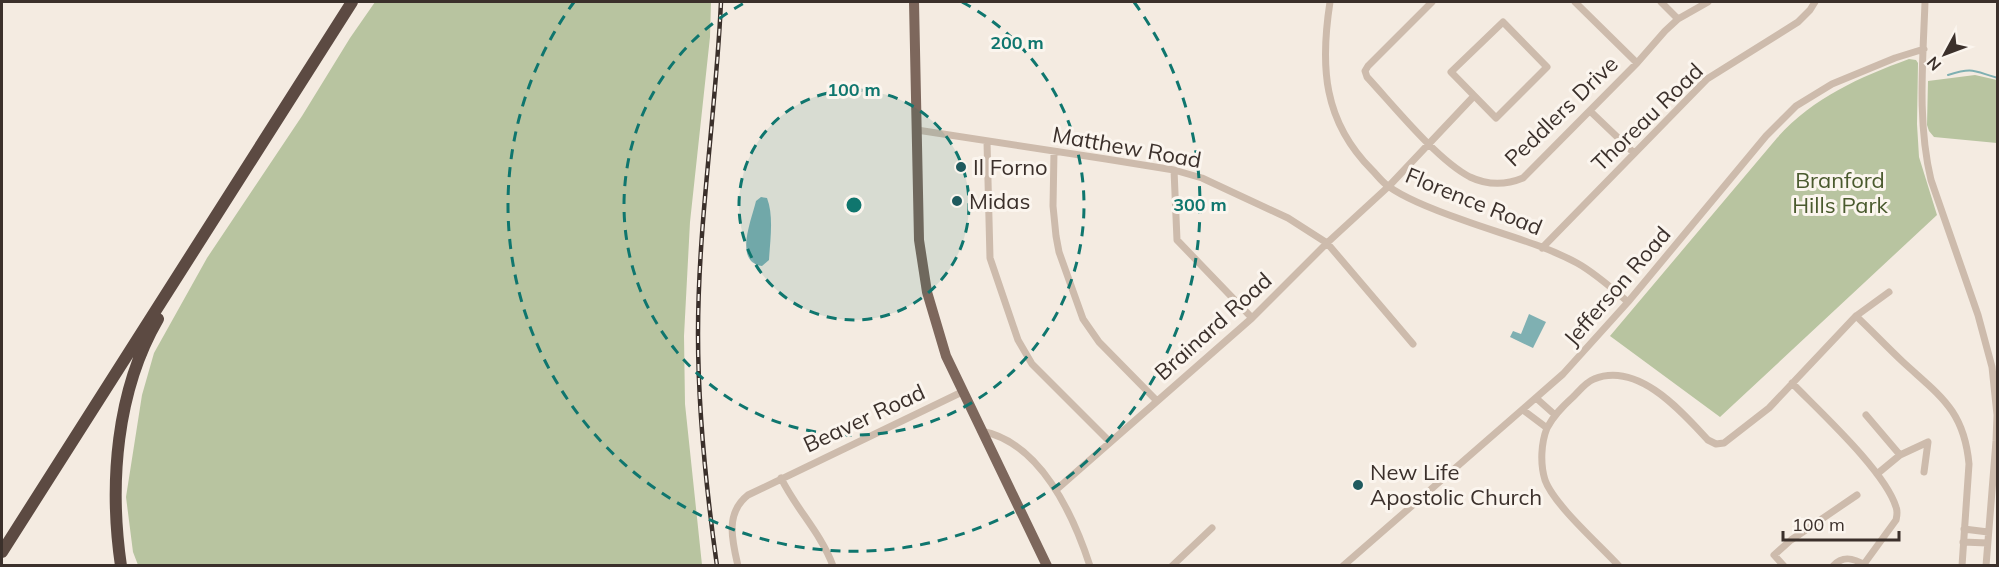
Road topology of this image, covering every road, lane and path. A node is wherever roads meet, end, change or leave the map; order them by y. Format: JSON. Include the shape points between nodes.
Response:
{"nodes":[{"id":1,"x":352,"y":2,"type":"edge"},
{"id":2,"x":360,"y":2,"type":"edge"},
{"id":3,"x":914,"y":2,"type":"edge"},
{"id":4,"x":1330,"y":2,"type":"edge"},
{"id":5,"x":1432,"y":2,"type":"edge"},
{"id":6,"x":1575,"y":2,"type":"edge"},
{"id":7,"x":1661,"y":2,"type":"edge"},
{"id":8,"x":1708,"y":2,"type":"edge"},
{"id":9,"x":1815,"y":2,"type":"edge"},
{"id":10,"x":1925,"y":2,"type":"edge"},
{"id":11,"x":1678,"y":19,"type":"junction"},
{"id":12,"x":1924,"y":49,"type":"junction"},
{"id":13,"x":1637,"y":63,"type":"junction"},
{"id":14,"x":1474,"y":96,"type":"junction"},
{"id":15,"x":1590,"y":111,"type":"junction"},
{"id":16,"x":917,"y":130,"type":"junction"},
{"id":17,"x":987,"y":142,"type":"junction"},
{"id":18,"x":1428,"y":143,"type":"junction"},
{"id":19,"x":1054,"y":152,"type":"junction"},
{"id":20,"x":1634,"y":153,"type":"junction"},
{"id":21,"x":1174,"y":170,"type":"junction"},
{"id":22,"x":1389,"y":186,"type":"junction"},
{"id":23,"x":1327,"y":243,"type":"junction"},
{"id":24,"x":1542,"y":248,"type":"junction"},
{"id":25,"x":1889,"y":292,"type":"dead end"},
{"id":26,"x":1628,"y":302,"type":"junction"},
{"id":27,"x":1856,"y":316,"type":"junction"},
{"id":28,"x":1252,"y":318,"type":"junction"},
{"id":29,"x":1413,"y":344,"type":"dead end"},
{"id":30,"x":1792,"y":382,"type":"junction"},
{"id":31,"x":962,"y":392,"type":"junction"},
{"id":32,"x":1536,"y":398,"type":"junction"},
{"id":33,"x":1157,"y":401,"type":"junction"},
{"id":34,"x":1522,"y":410,"type":"junction"},
{"id":35,"x":1554,"y":414,"type":"junction"},
{"id":36,"x":1866,"y":415,"type":"dead end"},
{"id":37,"x":1546,"y":428,"type":"junction"},
{"id":38,"x":981,"y":431,"type":"junction"},
{"id":39,"x":1110,"y":442,"type":"junction"},
{"id":40,"x":1900,"y":455,"type":"junction"},
{"id":41,"x":1924,"y":472,"type":"dead end"},
{"id":42,"x":1876,"y":474,"type":"junction"},
{"id":43,"x":781,"y":478,"type":"junction"},
{"id":44,"x":1057,"y":489,"type":"junction"},
{"id":45,"x":1857,"y":495,"type":"dead end"},
{"id":46,"x":1212,"y":528,"type":"dead end"},
{"id":47,"x":1964,"y":529,"type":"junction"},
{"id":48,"x":1988,"y":532,"type":"junction"},
{"id":49,"x":1963,"y":542,"type":"junction"},
{"id":50,"x":1987,"y":543,"type":"junction"},
{"id":51,"x":2,"y":552,"type":"edge"},
{"id":52,"x":1865,"y":565,"type":"edge"},
{"id":53,"x":122,"y":566,"type":"edge"},
{"id":54,"x":738,"y":566,"type":"edge"},
{"id":55,"x":833,"y":566,"type":"edge"},
{"id":56,"x":1047,"y":566,"type":"edge"},
{"id":57,"x":1090,"y":566,"type":"edge"},
{"id":58,"x":1172,"y":566,"type":"edge"},
{"id":59,"x":1343,"y":566,"type":"edge"},
{"id":60,"x":1619,"y":566,"type":"edge"},
{"id":61,"x":1784,"y":566,"type":"edge"},
{"id":62,"x":1833,"y":566,"type":"edge"},
{"id":63,"x":1962,"y":566,"type":"edge"},
{"id":64,"x":1986,"y":566,"type":"edge"}],
"edges":[{"from":1,"to":51,"type":"highway"},
{"from":2,"to":53,"type":"highway","via":[[186,273],[146,344],[129,395],[119,444],[116,493]]},
{"from":3,"to":16,"type":"main road"},
{"from":4,"to":22,"type":"street","name":"Florence Road","via":[[1325,52],[1331,103],[1350,145]]},
{"from":5,"to":18,"type":"street","name":"Peddlers Drive","via":[[1365,71]]},
{"from":6,"to":13,"type":"street"},
{"from":7,"to":11,"type":"street"},
{"from":8,"to":11,"type":"street","name":"Peddlers Drive"},
{"from":9,"to":20,"type":"street","name":"Thoreau Road","via":[[1798,22],[1707,79]]},
{"from":10,"to":12,"type":"street"},
{"from":11,"to":13,"type":"street","name":"Peddlers Drive"},
{"from":12,"to":26,"type":"street","name":"Jefferson Road","via":[[1832,84],[1796,106],[1766,136]]},
{"from":12,"to":48,"type":"street","via":[[1922,101],[1930,180],[1978,315],[1992,367],[1996,441]]},
{"from":13,"to":15,"type":"street","name":"Peddlers Drive"},
{"from":14,"to":14,"type":"street","via":[[1450,72],[1503,22],[1547,67],[1496,118]]},
{"from":14,"to":18,"type":"street"},
{"from":15,"to":18,"type":"street","name":"Peddlers Drive","via":[[1523,178],[1509,183],[1471,177]]},
{"from":15,"to":20,"type":"street"},
{"from":16,"to":17,"type":"street","name":"Matthew Road"},
{"from":16,"to":31,"type":"main road","via":[[919,240],[927,292],[941,342]]},
{"from":17,"to":19,"type":"street","name":"Matthew Road"},
{"from":17,"to":39,"type":"street","via":[[990,258],[1018,340],[1032,364]]},
{"from":18,"to":22,"type":"street"},
{"from":19,"to":21,"type":"street","name":"Matthew Road"},
{"from":19,"to":33,"type":"street","via":[[1056,236],[1083,319],[1099,342]]},
{"from":20,"to":24,"type":"street","name":"Thoreau Road"},
{"from":21,"to":23,"type":"street","name":"Matthew Road","via":[[1202,178],[1263,206]]},
{"from":21,"to":28,"type":"street","via":[[1177,240]]},
{"from":22,"to":23,"type":"street","name":"Brainard Road"},
{"from":22,"to":24,"type":"street","name":"Florence Road","via":[[1459,219]]},
{"from":23,"to":28,"type":"street","name":"Brainard Road"},
{"from":23,"to":29,"type":"street","name":"Matthew Road"},
{"from":24,"to":26,"type":"street","name":"Florence Road","via":[[1578,264]]},
{"from":25,"to":27,"type":"street"},
{"from":26,"to":32,"type":"street","name":"Jefferson Road"},
{"from":27,"to":30,"type":"street"},
{"from":27,"to":47,"type":"street","via":[[1942,396],[1958,420],[1969,464]]},
{"from":28,"to":33,"type":"street","name":"Brainard Road"},
{"from":30,"to":35,"type":"street","via":[[1769,408],[1724,443],[1708,440],[1668,398],[1629,377],[1615,374],[1593,379]]},
{"from":30,"to":42,"type":"street"},
{"from":31,"to":38,"type":"main road"},
{"from":31,"to":43,"type":"street","name":"Beaver Road"},
{"from":32,"to":34,"type":"street","name":"Jefferson Road"},
{"from":32,"to":35,"type":"street"},
{"from":33,"to":39,"type":"street","name":"Brainard Road"},
{"from":34,"to":37,"type":"street"},
{"from":34,"to":59,"type":"street","name":"Jefferson Road"},
{"from":35,"to":37,"type":"street"},
{"from":36,"to":40,"type":"street"},
{"from":37,"to":60,"type":"street","via":[[1542,458],[1551,492]]},
{"from":38,"to":44,"type":"street","via":[[998,434],[1029,457]]},
{"from":38,"to":56,"type":"main road"},
{"from":39,"to":44,"type":"street","name":"Brainard Road"},
{"from":40,"to":41,"type":"street","via":[[1928,442]]},
{"from":40,"to":42,"type":"street"},
{"from":42,"to":52,"type":"street","via":[[1898,512]]},
{"from":43,"to":54,"type":"street","name":"Beaver Road","via":[[748,495],[736,507],[731,519]]},
{"from":43,"to":55,"type":"street","via":[[819,536]]},
{"from":44,"to":57,"type":"street"},
{"from":45,"to":61,"type":"street","via":[[1774,555]]},
{"from":46,"to":58,"type":"street"},
{"from":47,"to":48,"type":"street"},
{"from":47,"to":49,"type":"street"},
{"from":48,"to":50,"type":"street"},
{"from":49,"to":50,"type":"street"},
{"from":49,"to":63,"type":"street"},
{"from":50,"to":64,"type":"street"},
{"from":52,"to":62,"type":"street","via":[[1845,558]]}]}
